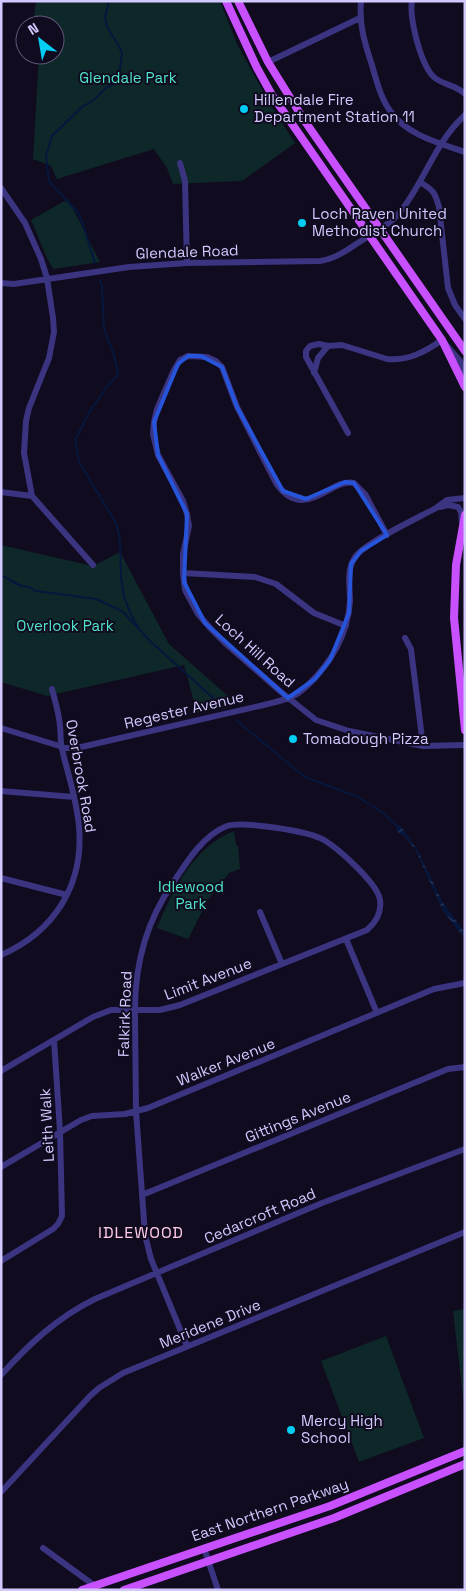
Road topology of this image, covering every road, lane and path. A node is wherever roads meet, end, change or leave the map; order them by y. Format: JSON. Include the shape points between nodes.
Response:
{"nodes":[{"id":1,"x":226,"y":1,"type":"edge"},
{"id":2,"x":238,"y":1,"type":"edge"},
{"id":3,"x":361,"y":1,"type":"edge"},
{"id":4,"x":412,"y":1,"type":"edge"},
{"id":5,"x":360,"y":18,"type":"junction"},
{"id":6,"x":268,"y":62,"type":"junction"},
{"id":7,"x":256,"y":68,"type":"junction"},
{"id":8,"x":465,"y":94,"type":"edge"},
{"id":9,"x":465,"y":115,"type":"edge"},
{"id":10,"x":304,"y":120,"type":"junction"},
{"id":11,"x":289,"y":121,"type":"junction"},
{"id":12,"x":441,"y":144,"type":"junction"},
{"id":13,"x":465,"y":152,"type":"edge"},
{"id":14,"x":180,"y":163,"type":"dead end"},
{"id":15,"x":420,"y":182,"type":"junction"},
{"id":16,"x":1,"y":188,"type":"edge"},
{"id":17,"x":380,"y":228,"type":"junction"},
{"id":18,"x":368,"y":236,"type":"junction"},
{"id":19,"x":187,"y":263,"type":"junction"},
{"id":20,"x":47,"y":278,"type":"junction"},
{"id":21,"x":1,"y":283,"type":"edge"},
{"id":22,"x":465,"y":319,"type":"edge"},
{"id":23,"x":442,"y":340,"type":"junction"},
{"id":24,"x":328,"y":346,"type":"junction"},
{"id":25,"x":465,"y":351,"type":"edge"},
{"id":26,"x":465,"y":372,"type":"edge"},
{"id":27,"x":314,"y":373,"type":"junction"},
{"id":28,"x":465,"y":387,"type":"edge"},
{"id":29,"x":348,"y":433,"type":"dead end"},
{"id":30,"x":1,"y":492,"type":"edge"},
{"id":31,"x":32,"y":496,"type":"junction"},
{"id":32,"x":465,"y":498,"type":"edge"},
{"id":33,"x":436,"y":508,"type":"junction"},
{"id":34,"x":465,"y":516,"type":"edge"},
{"id":35,"x":462,"y":528,"type":"junction"},
{"id":36,"x":387,"y":535,"type":"junction"},
{"id":37,"x":465,"y":544,"type":"edge"},
{"id":38,"x":465,"y":561,"type":"edge"},
{"id":39,"x":92,"y":565,"type":"dead end"},
{"id":40,"x":182,"y":573,"type":"junction"},
{"id":41,"x":346,"y":626,"type":"junction"},
{"id":42,"x":404,"y":638,"type":"dead end"},
{"id":43,"x":52,"y":689,"type":"dead end"},
{"id":44,"x":288,"y":698,"type":"junction"},
{"id":45,"x":464,"y":703,"type":"edge"},
{"id":46,"x":1,"y":728,"type":"edge"},
{"id":47,"x":465,"y":730,"type":"edge"},
{"id":48,"x":465,"y":745,"type":"edge"},
{"id":49,"x":61,"y":746,"type":"junction"},
{"id":50,"x":423,"y":746,"type":"junction"},
{"id":51,"x":1,"y":791,"type":"edge"},
{"id":52,"x":74,"y":797,"type":"junction"},
{"id":53,"x":1,"y":878,"type":"edge"},
{"id":54,"x":67,"y":895,"type":"junction"},
{"id":55,"x":380,"y":900,"type":"joint"},
{"id":56,"x":260,"y":912,"type":"dead end"},
{"id":57,"x":346,"y":939,"type":"junction"},
{"id":58,"x":1,"y":954,"type":"edge"},
{"id":59,"x":282,"y":964,"type":"junction"},
{"id":60,"x":465,"y":983,"type":"edge"},
{"id":61,"x":135,"y":1011,"type":"junction"},
{"id":62,"x":377,"y":1013,"type":"junction"},
{"id":63,"x":54,"y":1040,"type":"junction"},
{"id":64,"x":465,"y":1067,"type":"edge"},
{"id":65,"x":1,"y":1071,"type":"edge"},
{"id":66,"x":136,"y":1111,"type":"junction"},
{"id":67,"x":60,"y":1131,"type":"junction"},
{"id":68,"x":465,"y":1148,"type":"edge"},
{"id":69,"x":1,"y":1166,"type":"edge"},
{"id":70,"x":142,"y":1194,"type":"junction"},
{"id":71,"x":465,"y":1232,"type":"edge"},
{"id":72,"x":1,"y":1261,"type":"edge"},
{"id":73,"x":157,"y":1272,"type":"junction"},
{"id":74,"x":187,"y":1346,"type":"junction"},
{"id":75,"x":1,"y":1375,"type":"edge"},
{"id":76,"x":465,"y":1451,"type":"edge"},
{"id":77,"x":465,"y":1464,"type":"edge"},
{"id":78,"x":1,"y":1492,"type":"edge"},
{"id":79,"x":43,"y":1548,"type":"dead end"},
{"id":80,"x":204,"y":1548,"type":"junction"},
{"id":81,"x":208,"y":1561,"type":"junction"},
{"id":82,"x":96,"y":1588,"type":"edge"},
{"id":83,"x":82,"y":1590,"type":"edge"},
{"id":84,"x":124,"y":1590,"type":"edge"},
{"id":85,"x":218,"y":1590,"type":"edge"}],
"edges":[{"from":1,"to":7,"type":"main road"},
{"from":2,"to":6,"type":"main road"},
{"from":3,"to":5,"type":"street"},
{"from":4,"to":8,"type":"street","via":[[412,20],[427,68],[436,79]]},
{"from":5,"to":6,"type":"street"},
{"from":5,"to":12,"type":"street","via":[[366,47],[391,112],[406,127]]},
{"from":6,"to":7,"type":"main road"},
{"from":6,"to":10,"type":"main road"},
{"from":7,"to":11,"type":"main road"},
{"from":9,"to":12,"type":"street","name":"Glendale Road"},
{"from":10,"to":11,"type":"main road"},
{"from":10,"to":17,"type":"main road"},
{"from":11,"to":18,"type":"main road"},
{"from":12,"to":13,"type":"street"},
{"from":12,"to":15,"type":"street","name":"Glendale Road"},
{"from":14,"to":19,"type":"street","via":[[184,181]]},
{"from":15,"to":17,"type":"street","name":"Glendale Road","via":[[400,212]]},
{"from":15,"to":22,"type":"street","via":[[436,196],[448,288]]},
{"from":16,"to":20,"type":"street","via":[[25,223]]},
{"from":17,"to":18,"type":"street","name":"Glendale Road"},
{"from":17,"to":25,"type":"main road"},
{"from":18,"to":19,"type":"street","name":"Glendale Road","via":[[325,261]]},
{"from":18,"to":23,"type":"main road"},
{"from":19,"to":20,"type":"street","name":"Glendale Road"},
{"from":20,"to":21,"type":"street","name":"Glendale Road"},
{"from":20,"to":31,"type":"street","via":[[52,345],[30,408],[25,438],[24,453]]},
{"from":23,"to":24,"type":"street","via":[[416,355],[394,360],[342,345]]},
{"from":23,"to":26,"type":"street","via":[[460,360]]},
{"from":23,"to":28,"type":"main road"},
{"from":24,"to":27,"type":"street","via":[[318,358]]},
{"from":24,"to":27,"type":"street","via":[[316,344],[307,349],[306,357]]},
{"from":27,"to":29,"type":"street"},
{"from":30,"to":31,"type":"street"},
{"from":31,"to":39,"type":"street"},
{"from":32,"to":33,"type":"street","name":"Regester Avenue","via":[[447,500]]},
{"from":33,"to":35,"type":"street","via":[[458,507]]},
{"from":33,"to":36,"type":"street","name":"Regester Avenue"},
{"from":34,"to":35,"type":"main road"},
{"from":35,"to":45,"type":"main road","via":[[454,609]]},
{"from":36,"to":40,"type":"street","name":"Loch Hill Road","via":[[365,494],[354,483],[345,482],[320,496],[306,499],[295,498],[283,491],[244,420],[222,367],[207,357],[188,356],[180,360],[174,370],[157,410],[153,429],[158,455],[187,514],[189,526]]},
{"from":36,"to":41,"type":"street","name":"Regester Avenue","via":[[361,551],[351,564]]},
{"from":37,"to":38,"type":"main road","via":[[462,556]]},
{"from":40,"to":41,"type":"street","via":[[262,579],[286,590],[314,613]]},
{"from":40,"to":44,"type":"street","name":"Loch Hill Road","via":[[189,599],[205,623]]},
{"from":41,"to":44,"type":"street","name":"Regester Avenue","via":[[321,672]]},
{"from":42,"to":50,"type":"street","via":[[411,649]]},
{"from":43,"to":49,"type":"street","name":"Overbrook Road"},
{"from":44,"to":49,"type":"street","name":"Regester Avenue","via":[[86,746]]},
{"from":44,"to":50,"type":"street","name":"Loch Hill Road","via":[[316,720],[330,726]]},
{"from":45,"to":47,"type":"main road"},
{"from":46,"to":49,"type":"street","name":"Regester Avenue"},
{"from":48,"to":50,"type":"street","name":"Loch Hill Road"},
{"from":49,"to":52,"type":"street","name":"Overbrook Road"},
{"from":51,"to":52,"type":"street"},
{"from":52,"to":54,"type":"street","name":"Overbrook Road","via":[[79,844]]},
{"from":53,"to":54,"type":"street"},
{"from":54,"to":58,"type":"street","name":"Overbrook Road","via":[[47,924],[19,946]]},
{"from":55,"to":57,"type":"street","name":"Limit Avenue","via":[[379,914],[372,925]]},
{"from":55,"to":61,"type":"street","name":"Falkirk Road","via":[[354,865],[319,838],[254,824],[221,829],[202,844],[158,908],[141,951]]},
{"from":56,"to":59,"type":"street"},
{"from":57,"to":59,"type":"street","name":"Limit Avenue"},
{"from":57,"to":62,"type":"street"},
{"from":59,"to":61,"type":"street","name":"Limit Avenue","via":[[180,1005]]},
{"from":60,"to":62,"type":"street","name":"Walker Avenue","via":[[434,989]]},
{"from":61,"to":63,"type":"street","name":"Limit Avenue","via":[[104,1012]]},
{"from":61,"to":66,"type":"street","name":"Falkirk Road"},
{"from":62,"to":66,"type":"street","name":"Walker Avenue"},
{"from":63,"to":65,"type":"street","name":"Limit Avenue"},
{"from":63,"to":67,"type":"street","name":"Leith Walk"},
{"from":64,"to":70,"type":"street","name":"Gittings Avenue","via":[[448,1069]]},
{"from":66,"to":67,"type":"street","name":"Walker Avenue","via":[[92,1116]]},
{"from":66,"to":70,"type":"street","name":"Falkirk Road"},
{"from":67,"to":69,"type":"street","name":"Walker Avenue"},
{"from":67,"to":72,"type":"street","name":"Leith Walk","via":[[62,1216],[58,1224],[45,1234]]},
{"from":68,"to":73,"type":"street","name":"Cedarcroft Road"},
{"from":70,"to":73,"type":"street","name":"Falkirk Road","via":[[144,1235]]},
{"from":71,"to":74,"type":"street","name":"Meridene Drive"},
{"from":73,"to":74,"type":"street","name":"Falkirk Road"},
{"from":73,"to":75,"type":"street","name":"Cedarcroft Road","via":[[95,1299],[62,1318]]},
{"from":74,"to":78,"type":"street","name":"Meridene Drive","via":[[123,1373],[99,1388]]},
{"from":76,"to":80,"type":"main road","name":"East Northern Parkway","via":[[330,1506]]},
{"from":77,"to":81,"type":"main road","name":"East Northern Parkway","via":[[344,1514]]},
{"from":79,"to":82,"type":"street"},
{"from":80,"to":81,"type":"street"},
{"from":80,"to":82,"type":"main road","name":"East Northern Parkway"},
{"from":81,"to":84,"type":"main road","name":"East Northern Parkway"},
{"from":81,"to":85,"type":"street"},
{"from":82,"to":83,"type":"main road","name":"East Northern Parkway"}]}
